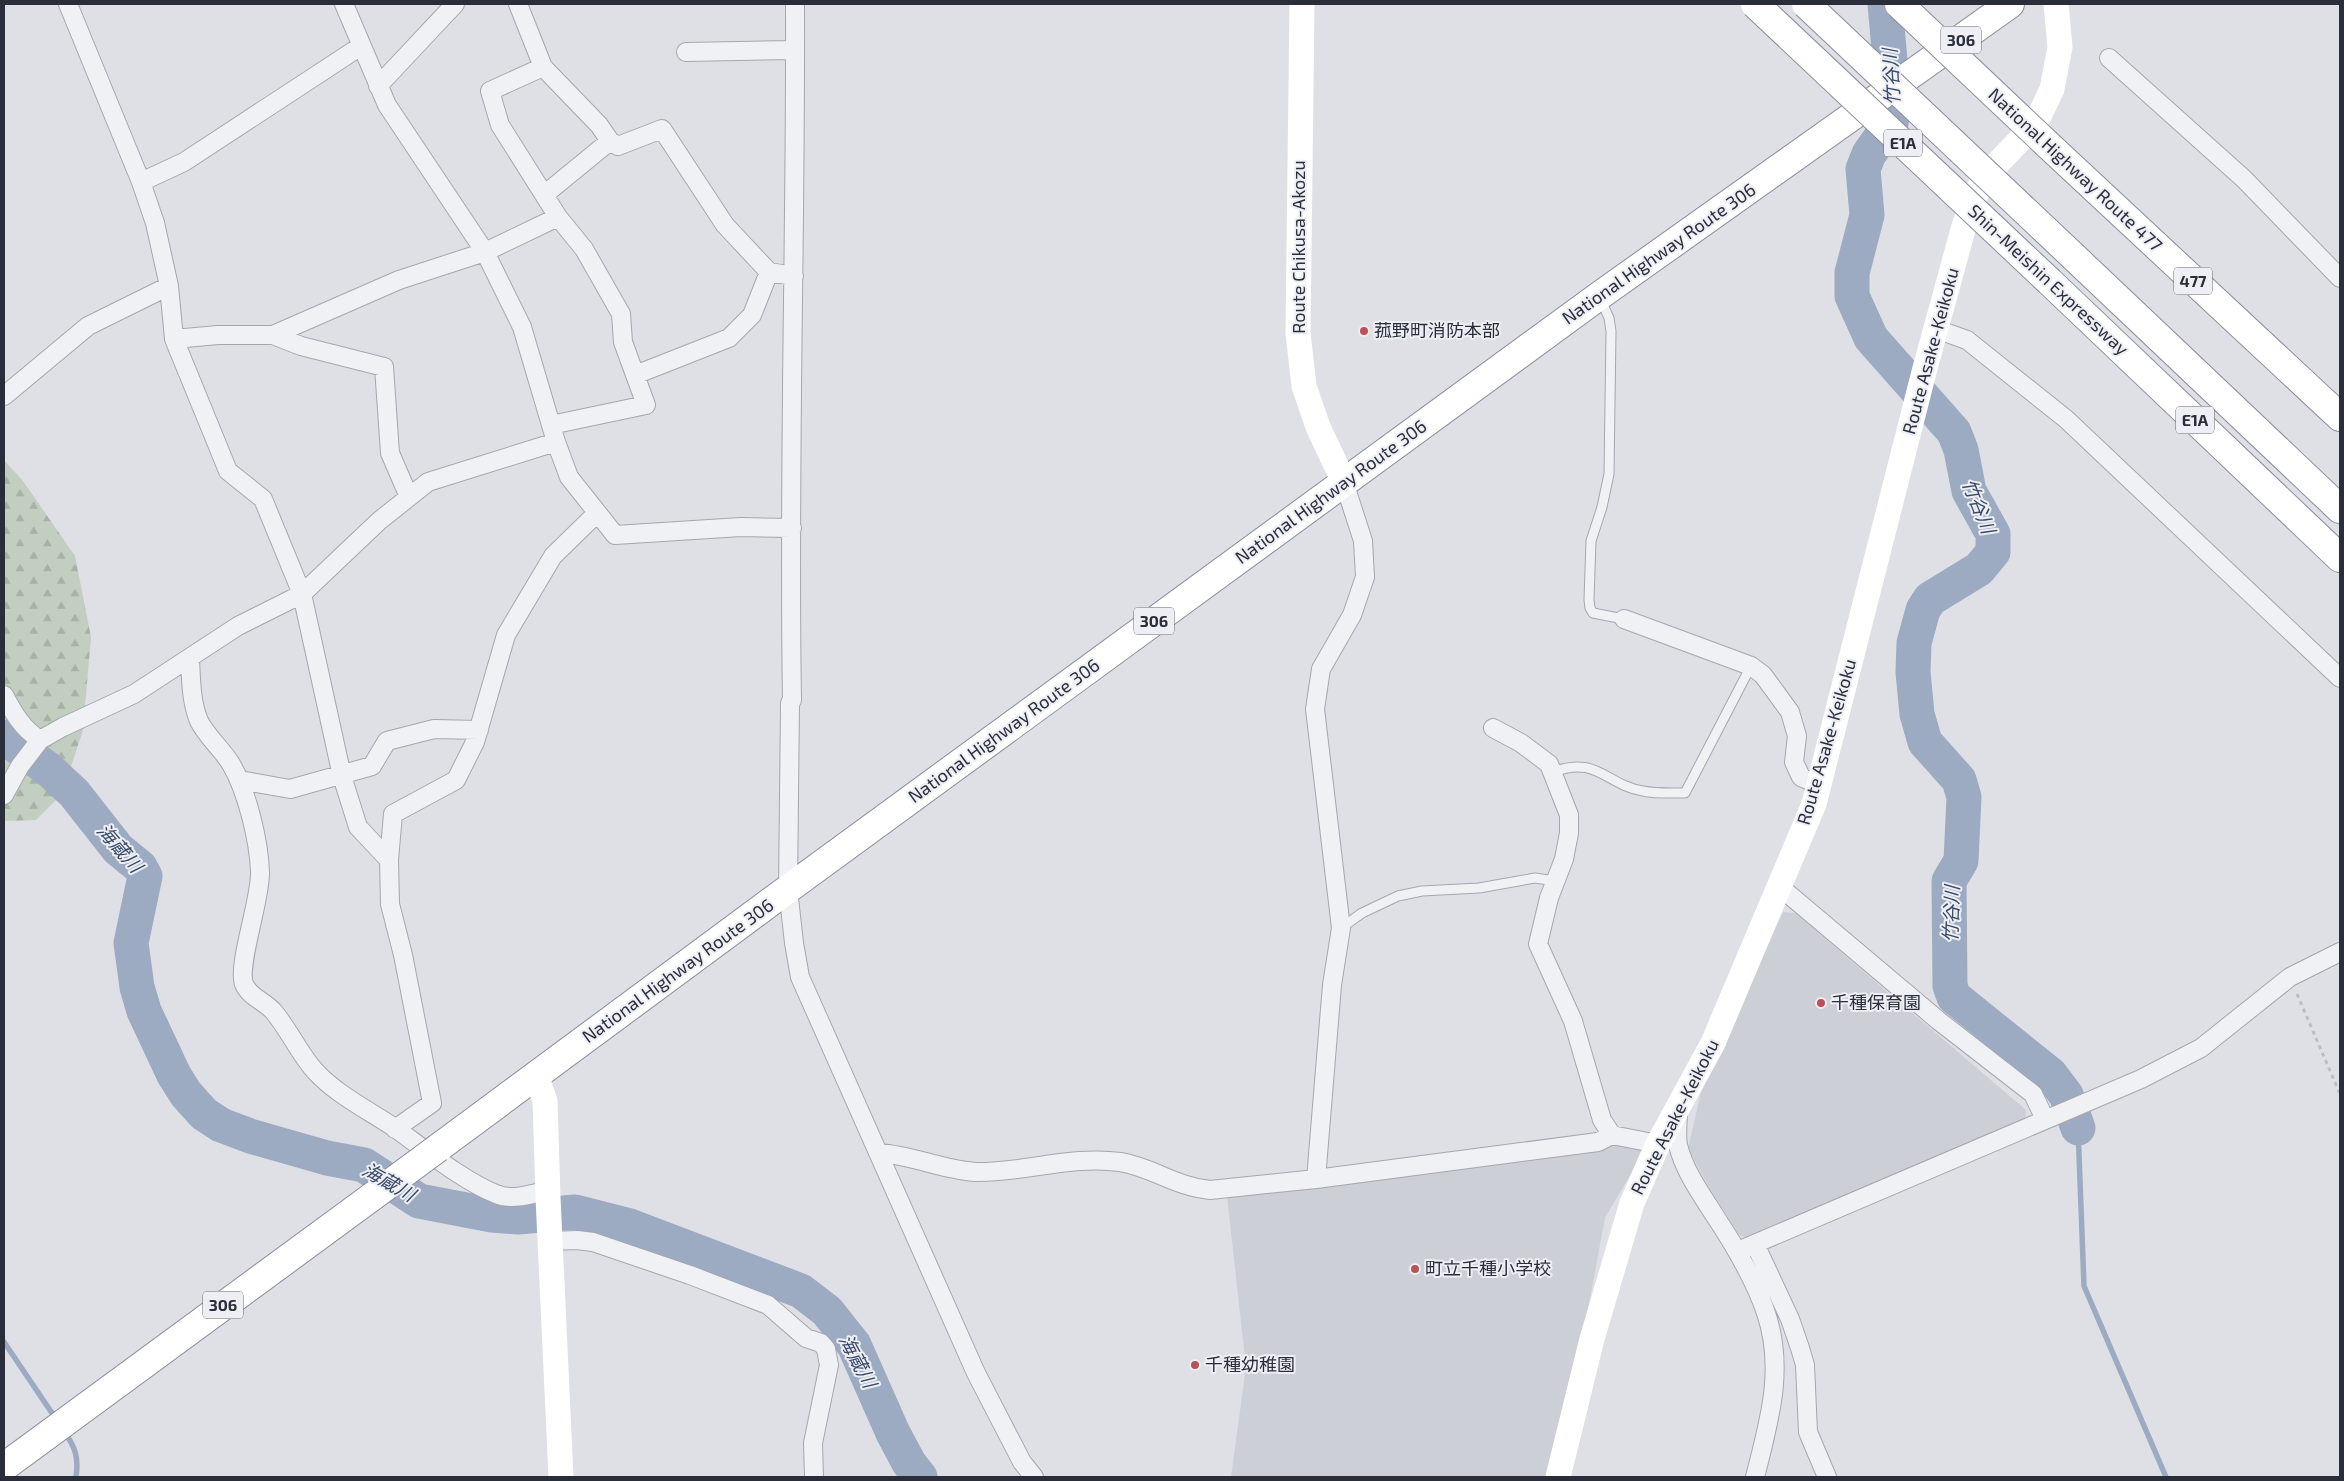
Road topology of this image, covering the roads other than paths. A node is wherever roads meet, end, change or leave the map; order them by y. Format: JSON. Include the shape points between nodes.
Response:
{"nodes":[{"id":1,"x":68,"y":4,"type":"edge"},
{"id":2,"x":344,"y":4,"type":"edge"},
{"id":3,"x":455,"y":4,"type":"edge"},
{"id":4,"x":518,"y":4,"type":"edge"},
{"id":5,"x":795,"y":4,"type":"edge"},
{"id":6,"x":1302,"y":4,"type":"edge"},
{"id":7,"x":1755,"y":4,"type":"edge"},
{"id":8,"x":1806,"y":4,"type":"edge"},
{"id":9,"x":1899,"y":4,"type":"edge"},
{"id":10,"x":2010,"y":4,"type":"edge"},
{"id":11,"x":2056,"y":4,"type":"edge"},
{"id":12,"x":361,"y":46,"type":"junction"},
{"id":13,"x":795,"y":50,"type":"junction"},
{"id":14,"x":686,"y":52,"type":"dead end"},
{"id":15,"x":2109,"y":58,"type":"dead end"},
{"id":16,"x":543,"y":67,"type":"junction"},
{"id":17,"x":378,"y":86,"type":"junction"},
{"id":18,"x":610,"y":141,"type":"junction"},
{"id":19,"x":141,"y":182,"type":"junction"},
{"id":20,"x":544,"y":195,"type":"junction"},
{"id":21,"x":558,"y":217,"type":"junction"},
{"id":22,"x":484,"y":252,"type":"junction"},
{"id":23,"x":769,"y":272,"type":"junction"},
{"id":24,"x":794,"y":276,"type":"junction"},
{"id":25,"x":2340,"y":278,"type":"edge"},
{"id":26,"x":169,"y":286,"type":"junction"},
{"id":27,"x":1599,"y":296,"type":"junction"},
{"id":28,"x":1936,"y":329,"type":"junction"},
{"id":29,"x":273,"y":335,"type":"junction"},
{"id":30,"x":174,"y":339,"type":"junction"},
{"id":31,"x":635,"y":375,"type":"junction"},
{"id":32,"x":4,"y":396,"type":"edge"},
{"id":33,"x":2340,"y":417,"type":"edge"},
{"id":34,"x":551,"y":425,"type":"junction"},
{"id":35,"x":556,"y":442,"type":"junction"},
{"id":36,"x":1344,"y":482,"type":"junction"},
{"id":37,"x":409,"y":497,"type":"junction"},
{"id":38,"x":2340,"y":509,"type":"edge"},
{"id":39,"x":596,"y":514,"type":"junction"},
{"id":40,"x":792,"y":528,"type":"junction"},
{"id":41,"x":2340,"y":558,"type":"edge"},
{"id":42,"x":302,"y":594,"type":"junction"},
{"id":43,"x":1624,"y":619,"type":"joint"},
{"id":44,"x":190,"y":658,"type":"junction"},
{"id":45,"x":1751,"y":666,"type":"junction"},
{"id":46,"x":2340,"y":678,"type":"edge"},
{"id":47,"x":4,"y":695,"type":"edge"},
{"id":48,"x":1493,"y":728,"type":"dead end"},
{"id":49,"x":479,"y":730,"type":"junction"},
{"id":50,"x":37,"y":743,"type":"junction"},
{"id":51,"x":13,"y":770,"type":"edge"},
{"id":52,"x":1553,"y":772,"type":"junction"},
{"id":53,"x":342,"y":776,"type":"junction"},
{"id":54,"x":239,"y":780,"type":"junction"},
{"id":55,"x":1818,"y":785,"type":"junction"},
{"id":56,"x":4,"y":795,"type":"edge"},
{"id":57,"x":389,"y":860,"type":"junction"},
{"id":58,"x":1555,"y":881,"type":"junction"},
{"id":59,"x":1780,"y":887,"type":"junction"},
{"id":60,"x":788,"y":889,"type":"junction"},
{"id":61,"x":1341,"y":928,"type":"junction"},
{"id":62,"x":2340,"y":952,"type":"edge"},
{"id":63,"x":536,"y":1075,"type":"junction"},
{"id":64,"x":1678,"y":1108,"type":"junction"},
{"id":65,"x":2046,"y":1119,"type":"junction"},
{"id":66,"x":395,"y":1129,"type":"junction"},
{"id":67,"x":1612,"y":1135,"type":"junction"},
{"id":68,"x":1658,"y":1144,"type":"junction"},
{"id":69,"x":879,"y":1153,"type":"junction"},
{"id":70,"x":1316,"y":1179,"type":"junction"},
{"id":71,"x":548,"y":1194,"type":"junction"},
{"id":72,"x":550,"y":1237,"type":"junction"},
{"id":73,"x":1755,"y":1244,"type":"junction"},
{"id":74,"x":1738,"y":1251,"type":"junction"},
{"id":75,"x":4,"y":1467,"type":"edge"},
{"id":76,"x":561,"y":1477,"type":"edge"},
{"id":77,"x":814,"y":1477,"type":"edge"},
{"id":78,"x":1034,"y":1477,"type":"edge"},
{"id":79,"x":1558,"y":1477,"type":"edge"},
{"id":80,"x":1755,"y":1477,"type":"edge"},
{"id":81,"x":1827,"y":1477,"type":"edge"}],
"edges":[{"from":1,"to":19,"type":"street"},
{"from":2,"to":12,"type":"street"},
{"from":3,"to":17,"type":"street"},
{"from":4,"to":16,"type":"street"},
{"from":5,"to":13,"type":"street"},
{"from":6,"to":36,"type":"main road","name":"Route Chikusa-Akozu","via":[[1298,333],[1304,386],[1318,427]]},
{"from":7,"to":41,"type":"highway","name":"Shin-Meishin Expressway","number":"E1A","bridge":true},
{"from":8,"to":38,"type":"highway","name":"Shin-Meishin Expressway","number":"E1A","bridge":true},
{"from":9,"to":33,"type":"highway","name":"National Highway Route 477","number":"477","bridge":true},
{"from":10,"to":27,"type":"highway","name":"National Highway Route 306","number":"306"},
{"from":11,"to":28,"type":"main road","name":"Route Asake-Keikoku","via":[[2060,47],[2052,89],[2036,123],[1978,189],[1964,226]]},
{"from":12,"to":17,"type":"street"},
{"from":12,"to":19,"type":"street","via":[[184,162]]},
{"from":13,"to":14,"type":"street"},
{"from":13,"to":24,"type":"street"},
{"from":15,"to":25,"type":"street","via":[[2244,179]]},
{"from":16,"to":18,"type":"street","via":[[599,125]]},
{"from":16,"to":20,"type":"street","via":[[490,91],[500,125]]},
{"from":17,"to":22,"type":"street","via":[[401,127]]},
{"from":18,"to":20,"type":"street"},
{"from":18,"to":23,"type":"street","via":[[618,146],[662,129],[725,225]]},
{"from":19,"to":26,"type":"street","via":[[155,223]]},
{"from":20,"to":21,"type":"street"},
{"from":21,"to":22,"type":"street"},
{"from":21,"to":31,"type":"street","via":[[584,249],[621,314],[623,342]]},
{"from":22,"to":29,"type":"street","via":[[399,280]]},
{"from":22,"to":34,"type":"street","via":[[522,327]]},
{"from":23,"to":24,"type":"street"},
{"from":23,"to":31,"type":"street","via":[[752,315],[729,338]]},
{"from":24,"to":40,"type":"street"},
{"from":26,"to":30,"type":"street"},
{"from":26,"to":32,"type":"street","via":[[88,326]]},
{"from":27,"to":36,"type":"highway","name":"National Highway Route 306","number":"306"},
{"from":27,"to":43,"type":"lane","via":[[1611,331],[1609,474],[1591,541],[1589,600],[1594,613]]},
{"from":28,"to":46,"type":"street","via":[[1967,340],[2066,419]]},
{"from":28,"to":55,"type":"main road","name":"Route Asake-Keikoku"},
{"from":29,"to":30,"type":"street"},
{"from":29,"to":37,"type":"street","via":[[301,346],[384,367],[390,453]]},
{"from":30,"to":42,"type":"street","via":[[228,470],[263,499]]},
{"from":31,"to":34,"type":"street","via":[[646,405]]},
{"from":34,"to":35,"type":"street"},
{"from":35,"to":37,"type":"street","via":[[428,482]]},
{"from":35,"to":39,"type":"street","via":[[569,476]]},
{"from":36,"to":60,"type":"highway","name":"National Highway Route 306","number":"306"},
{"from":36,"to":61,"type":"street","via":[[1363,541],[1365,577],[1352,615],[1321,669],[1315,709]]},
{"from":37,"to":42,"type":"street"},
{"from":39,"to":40,"type":"street","via":[[615,535]]},
{"from":39,"to":49,"type":"street","via":[[554,556],[506,635]]},
{"from":40,"to":60,"type":"street"},
{"from":42,"to":44,"type":"street","via":[[238,626]]},
{"from":42,"to":53,"type":"street"},
{"from":43,"to":45,"type":"street"},
{"from":44,"to":50,"type":"street","via":[[134,694],[63,727]]},
{"from":44,"to":54,"type":"street","via":[[193,699],[199,721],[230,762]]},
{"from":45,"to":52,"type":"lane","via":[[1685,793],[1642,791],[1581,766]]},
{"from":45,"to":55,"type":"street","via":[[1763,675],[1790,712],[1797,736],[1794,762],[1800,777]]},
{"from":47,"to":50,"type":"street","via":[[17,719]]},
{"from":48,"to":52,"type":"street","via":[[1521,743],[1549,764]]},
{"from":49,"to":53,"type":"street","via":[[434,729],[387,741],[372,766]]},
{"from":49,"to":57,"type":"street","via":[[456,780],[393,814]]},
{"from":50,"to":51,"type":"street"},
{"from":51,"to":56,"type":"street"},
{"from":52,"to":58,"type":"street","via":[[1564,798],[1569,824],[1564,859]]},
{"from":53,"to":54,"type":"street","via":[[290,789]]},
{"from":53,"to":57,"type":"street","via":[[358,827]]},
{"from":54,"to":66,"type":"street","via":[[250,815],[260,873],[243,970],[248,991],[273,1010],[315,1070],[340,1093]]},
{"from":55,"to":59,"type":"main road","name":"Route Asake-Keikoku","via":[[1814,804]]},
{"from":57,"to":66,"type":"street","via":[[390,904],[432,1103]]},
{"from":58,"to":61,"type":"lane","via":[[1535,878],[1479,888],[1422,891],[1398,896],[1362,913]]},
{"from":58,"to":67,"type":"street","via":[[1538,944],[1573,1021],[1602,1120]]},
{"from":59,"to":64,"type":"main road","name":"Route Asake-Keikoku","via":[[1713,1043]]},
{"from":59,"to":65,"type":"street","via":[[1939,1021],[2033,1094]]},
{"from":60,"to":63,"type":"highway","name":"National Highway Route 306","number":"306"},
{"from":60,"to":69,"type":"street","via":[[800,977]]},
{"from":61,"to":70,"type":"street","via":[[1332,985]]},
{"from":62,"to":65,"type":"street","via":[[2290,977],[2201,1048],[2141,1079]]},
{"from":63,"to":71,"type":"main road","via":[[545,1101]]},
{"from":63,"to":75,"type":"highway","name":"National Highway Route 306","number":"306","bridge":true},
{"from":64,"to":68,"type":"main road","name":"Route Asake-Keikoku"},
{"from":64,"to":74,"type":"street","via":[[1681,1154],[1700,1192]]},
{"from":65,"to":73,"type":"street"},
{"from":66,"to":71,"type":"street","via":[[497,1195]]},
{"from":67,"to":68,"type":"street"},
{"from":67,"to":70,"type":"street","via":[[1598,1142]]},
{"from":68,"to":79,"type":"main road","name":"Route Asake-Keikoku","via":[[1632,1204],[1592,1339]]},
{"from":69,"to":70,"type":"street","via":[[938,1167],[977,1172],[1082,1162],[1121,1162],[1195,1189],[1210,1190]]},
{"from":69,"to":78,"type":"street","via":[[976,1373],[1022,1462]]},
{"from":71,"to":72,"type":"main road"},
{"from":72,"to":76,"type":"main road"},
{"from":72,"to":77,"type":"street","via":[[593,1242],[768,1305],[806,1338],[821,1343],[826,1349],[829,1365],[813,1443]]},
{"from":73,"to":74,"type":"street"},
{"from":73,"to":81,"type":"street","via":[[1800,1348],[1805,1365],[1808,1432]]},
{"from":74,"to":80,"type":"street","via":[[1767,1314],[1775,1358],[1773,1405]]}]}
